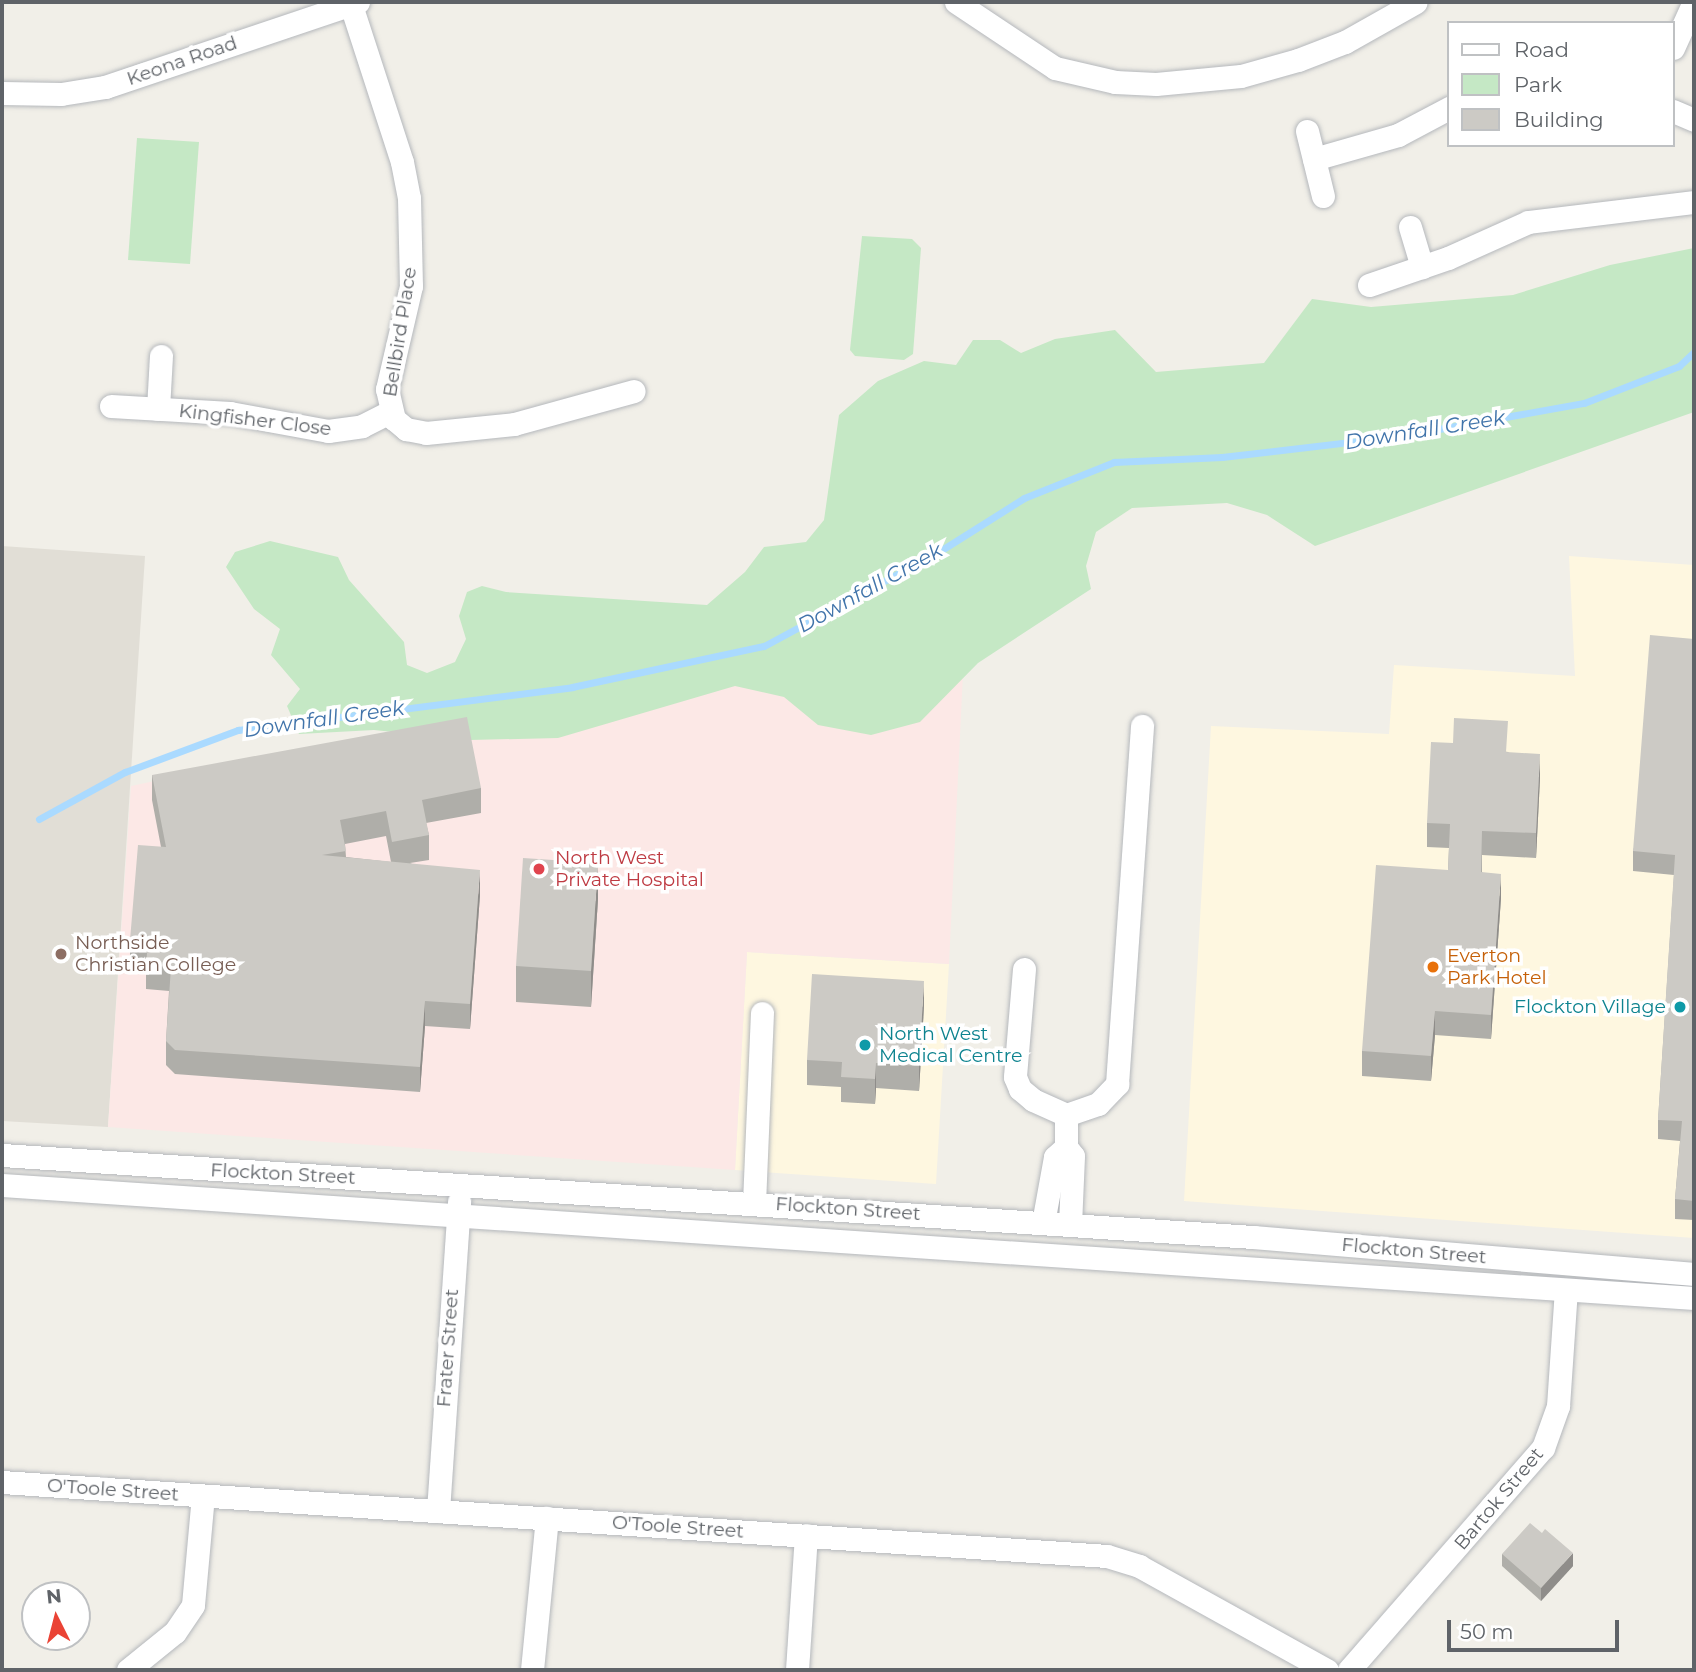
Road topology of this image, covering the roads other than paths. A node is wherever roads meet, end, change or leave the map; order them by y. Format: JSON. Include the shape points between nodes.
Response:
{"nodes":[{"id":1,"x":956,"y":2,"type":"edge"},
{"id":2,"x":1416,"y":2,"type":"edge"},
{"id":3,"x":353,"y":3,"type":"edge"},
{"id":4,"x":1691,"y":4,"type":"edge"},
{"id":5,"x":1675,"y":43,"type":"edge"},
{"id":6,"x":2,"y":93,"type":"edge"},
{"id":7,"x":1448,"y":109,"type":"edge"},
{"id":8,"x":1675,"y":112,"type":"edge"},
{"id":9,"x":1694,"y":120,"type":"edge"},
{"id":10,"x":1307,"y":131,"type":"dead end"},
{"id":11,"x":1314,"y":159,"type":"junction"},
{"id":12,"x":1324,"y":196,"type":"dead end"},
{"id":13,"x":1694,"y":202,"type":"edge"},
{"id":14,"x":1410,"y":228,"type":"dead end"},
{"id":15,"x":1422,"y":267,"type":"junction"},
{"id":16,"x":1369,"y":285,"type":"dead end"},
{"id":17,"x":161,"y":356,"type":"dead end"},
{"id":18,"x":634,"y":391,"type":"dead end"},
{"id":19,"x":111,"y":407,"type":"dead end"},
{"id":20,"x":158,"y":409,"type":"junction"},
{"id":21,"x":390,"y":412,"type":"junction"},
{"id":22,"x":1142,"y":726,"type":"dead end"},
{"id":23,"x":1024,"y":969,"type":"dead end"},
{"id":24,"x":762,"y":1013,"type":"dead end"},
{"id":25,"x":1066,"y":1115,"type":"junction"},
{"id":26,"x":1066,"y":1147,"type":"junction"},
{"id":27,"x":2,"y":1155,"type":"edge"},
{"id":28,"x":461,"y":1184,"type":"junction"},
{"id":29,"x":2,"y":1185,"type":"edge"},
{"id":30,"x":754,"y":1203,"type":"junction"},
{"id":31,"x":458,"y":1215,"type":"junction"},
{"id":32,"x":1043,"y":1223,"type":"junction"},
{"id":33,"x":1069,"y":1225,"type":"junction"},
{"id":34,"x":1694,"y":1274,"type":"edge"},
{"id":35,"x":1566,"y":1290,"type":"junction"},
{"id":36,"x":1694,"y":1298,"type":"edge"},
{"id":37,"x":2,"y":1482,"type":"edge"},
{"id":38,"x":203,"y":1496,"type":"junction"},
{"id":39,"x":438,"y":1511,"type":"junction"},
{"id":40,"x":547,"y":1518,"type":"junction"},
{"id":41,"x":806,"y":1535,"type":"junction"},
{"id":42,"x":128,"y":1670,"type":"edge"},
{"id":43,"x":532,"y":1670,"type":"edge"},
{"id":44,"x":797,"y":1670,"type":"edge"},
{"id":45,"x":1327,"y":1670,"type":"edge"},
{"id":46,"x":1349,"y":1670,"type":"edge"}],
"edges":[{"from":1,"to":2,"type":"street","via":[[1055,68],[1102,80],[1156,84],[1241,76],[1298,61],[1345,42]]},
{"from":3,"to":6,"type":"street","name":"Keona Road","via":[[95,89]]},
{"from":3,"to":21,"type":"street","name":"Bellbird Place","via":[[409,198],[411,286],[387,388]]},
{"from":4,"to":5,"type":"street"},
{"from":7,"to":11,"type":"street","via":[[1398,135]]},
{"from":8,"to":9,"type":"street"},
{"from":10,"to":11,"type":"street"},
{"from":11,"to":12,"type":"street"},
{"from":13,"to":15,"type":"street","via":[[1528,222]]},
{"from":14,"to":15,"type":"street"},
{"from":15,"to":16,"type":"street"},
{"from":17,"to":20,"type":"street","name":"Kingfisher Close"},
{"from":18,"to":21,"type":"street","name":"Bellbird Place","via":[[540,419],[440,432],[407,429]]},
{"from":19,"to":20,"type":"street","name":"Kingfisher Close"},
{"from":20,"to":21,"type":"street","name":"Kingfisher Close","via":[[230,413],[328,431],[362,426]]},
{"from":22,"to":25,"type":"street","via":[[1117,1084],[1098,1104]]},
{"from":23,"to":25,"type":"street","via":[[1017,1084],[1033,1100]]},
{"from":24,"to":30,"type":"street"},
{"from":25,"to":26,"type":"street"},
{"from":26,"to":32,"type":"street","via":[[1055,1157]]},
{"from":26,"to":33,"type":"street","via":[[1073,1156]]},
{"from":27,"to":28,"type":"street","name":"Flockton Street"},
{"from":28,"to":30,"type":"street","name":"Flockton Street"},
{"from":28,"to":31,"type":"street","name":"Frater Street"},
{"from":29,"to":31,"type":"street","name":"Flockton Street"},
{"from":30,"to":32,"type":"street","name":"Flockton Street"},
{"from":31,"to":35,"type":"street","name":"Flockton Street"},
{"from":31,"to":39,"type":"street","name":"Frater Street"},
{"from":32,"to":33,"type":"street","name":"Flockton Street"},
{"from":33,"to":34,"type":"street","name":"Flockton Street"},
{"from":35,"to":36,"type":"street","name":"Flockton Street"},
{"from":35,"to":46,"type":"street","name":"Bartok Street","via":[[1558,1406],[1543,1448]]},
{"from":37,"to":38,"type":"street","name":"O'Toole Street"},
{"from":38,"to":39,"type":"street","name":"O'Toole Street"},
{"from":38,"to":42,"type":"street","via":[[193,1605],[175,1632]]},
{"from":39,"to":40,"type":"street","name":"O'Toole Street"},
{"from":40,"to":41,"type":"street","name":"O'Toole Street"},
{"from":40,"to":43,"type":"street"},
{"from":41,"to":44,"type":"street"},
{"from":41,"to":45,"type":"street","name":"O'Toole Street","via":[[1107,1556],[1139,1566]]}]}
